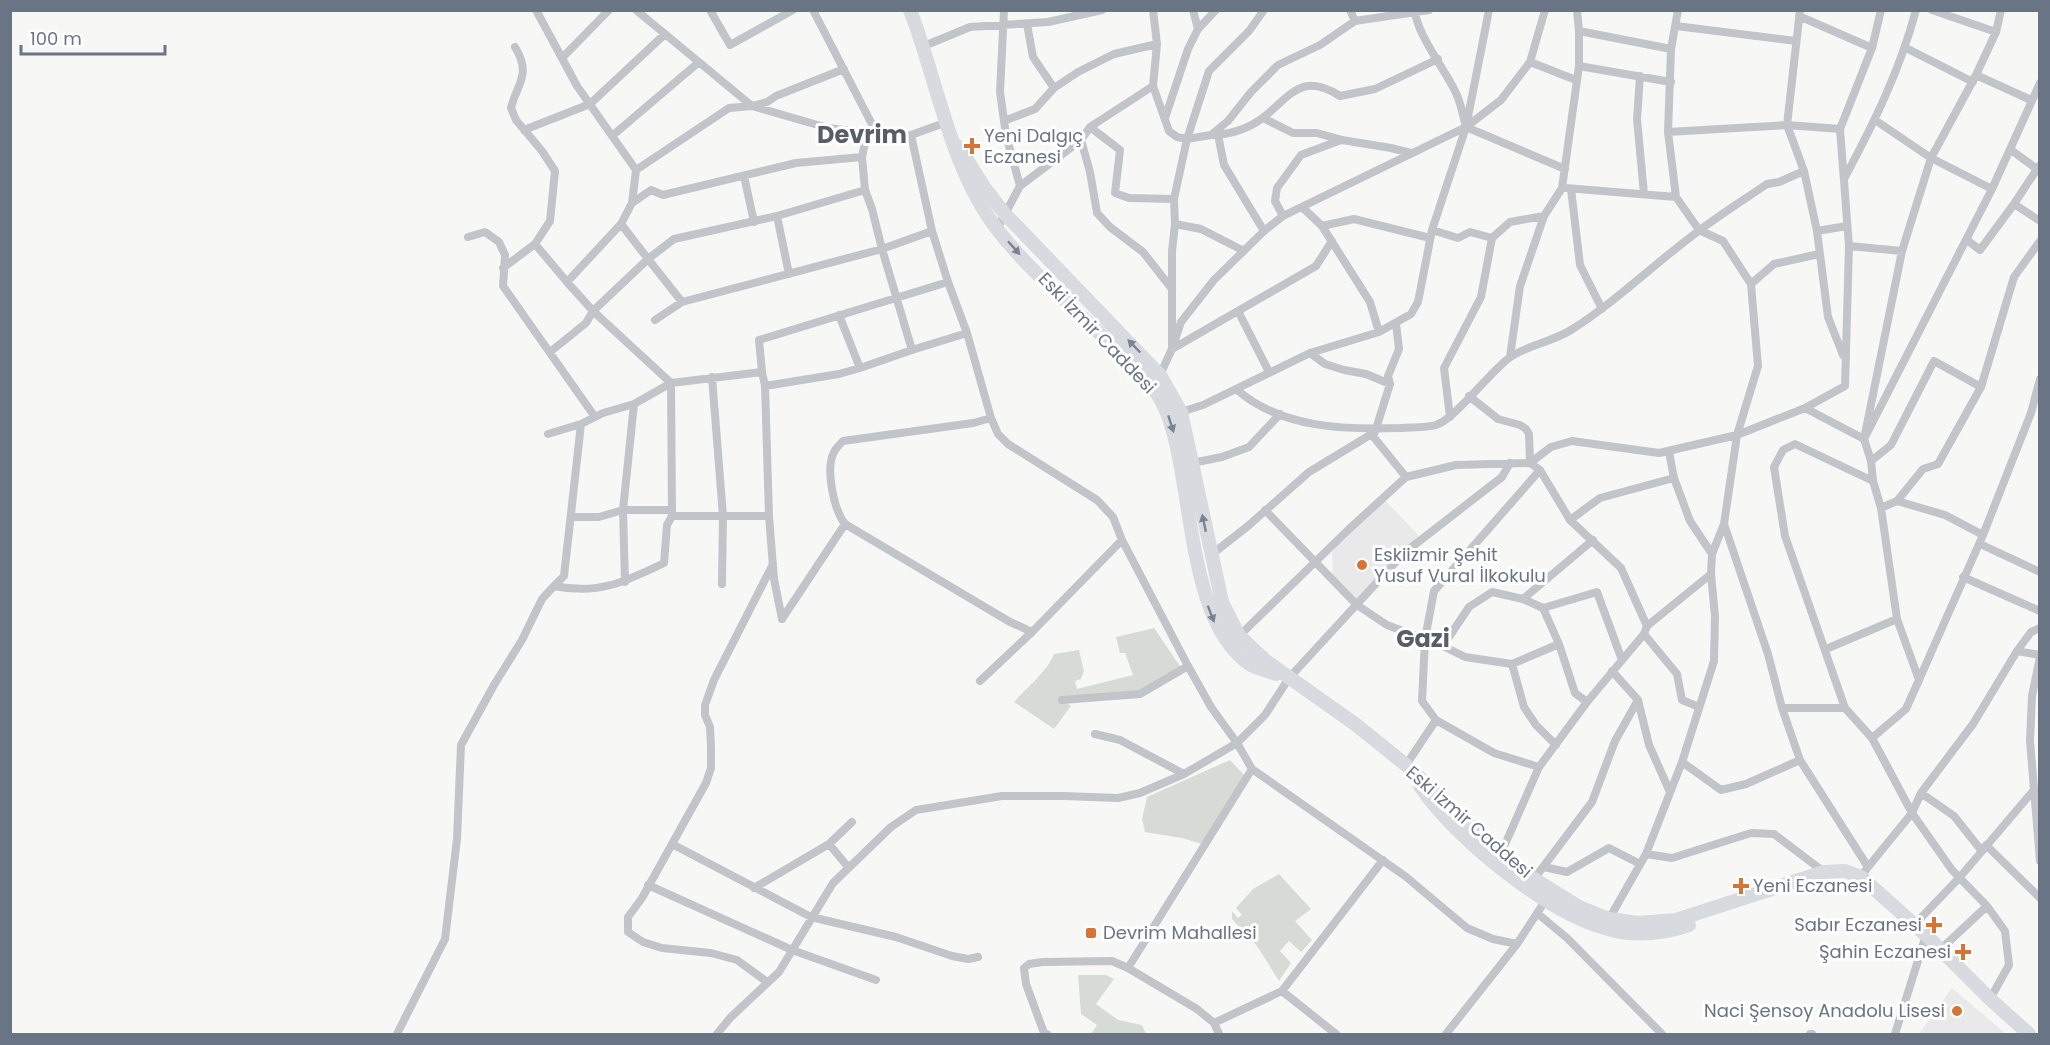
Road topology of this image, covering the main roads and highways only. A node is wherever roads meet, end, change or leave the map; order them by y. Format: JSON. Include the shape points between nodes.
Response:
{"nodes":[{"id":1,"x":910,"y":10,"type":"edge"},
{"id":2,"x":955,"y":144,"type":"junction"},
{"id":3,"x":1289,"y":678,"type":"junction"},
{"id":4,"x":1498,"y":860,"type":"junction"},
{"id":5,"x":1864,"y":872,"type":"junction"},
{"id":6,"x":1549,"y":895,"type":"junction"},
{"id":7,"x":2029,"y":1035,"type":"edge"}],
"edges":[{"from":1,"to":2,"type":"main road","name":"Eski İzmir Caddesi"},
{"from":3,"to":2,"type":"main road","name":"Eski İzmir Caddesi","one_way":true,"via":[[1239,636],[1222,602],[1181,412],[1160,375],[1005,214]]},
{"from":2,"to":3,"type":"main road","name":"Eski İzmir Caddesi","one_way":true,"via":[[974,192],[997,229],[1158,394],[1177,445],[1198,562],[1216,625],[1231,648],[1252,666]]},
{"from":3,"to":4,"type":"main road","name":"Eski İzmir Caddesi","via":[[1406,765]]},
{"from":4,"to":6,"type":"main road"},
{"from":4,"to":6,"type":"main road","name":"Eski İzmir Caddesi","via":[[1534,879]]},
{"from":5,"to":6,"type":"main road","name":"Eski İzmir Caddesi","via":[[1824,872],[1676,921],[1638,923],[1609,919]]},
{"from":5,"to":6,"type":"main road","via":[[1665,933],[1637,934],[1584,922]]},
{"from":5,"to":7,"type":"main road"}]}
